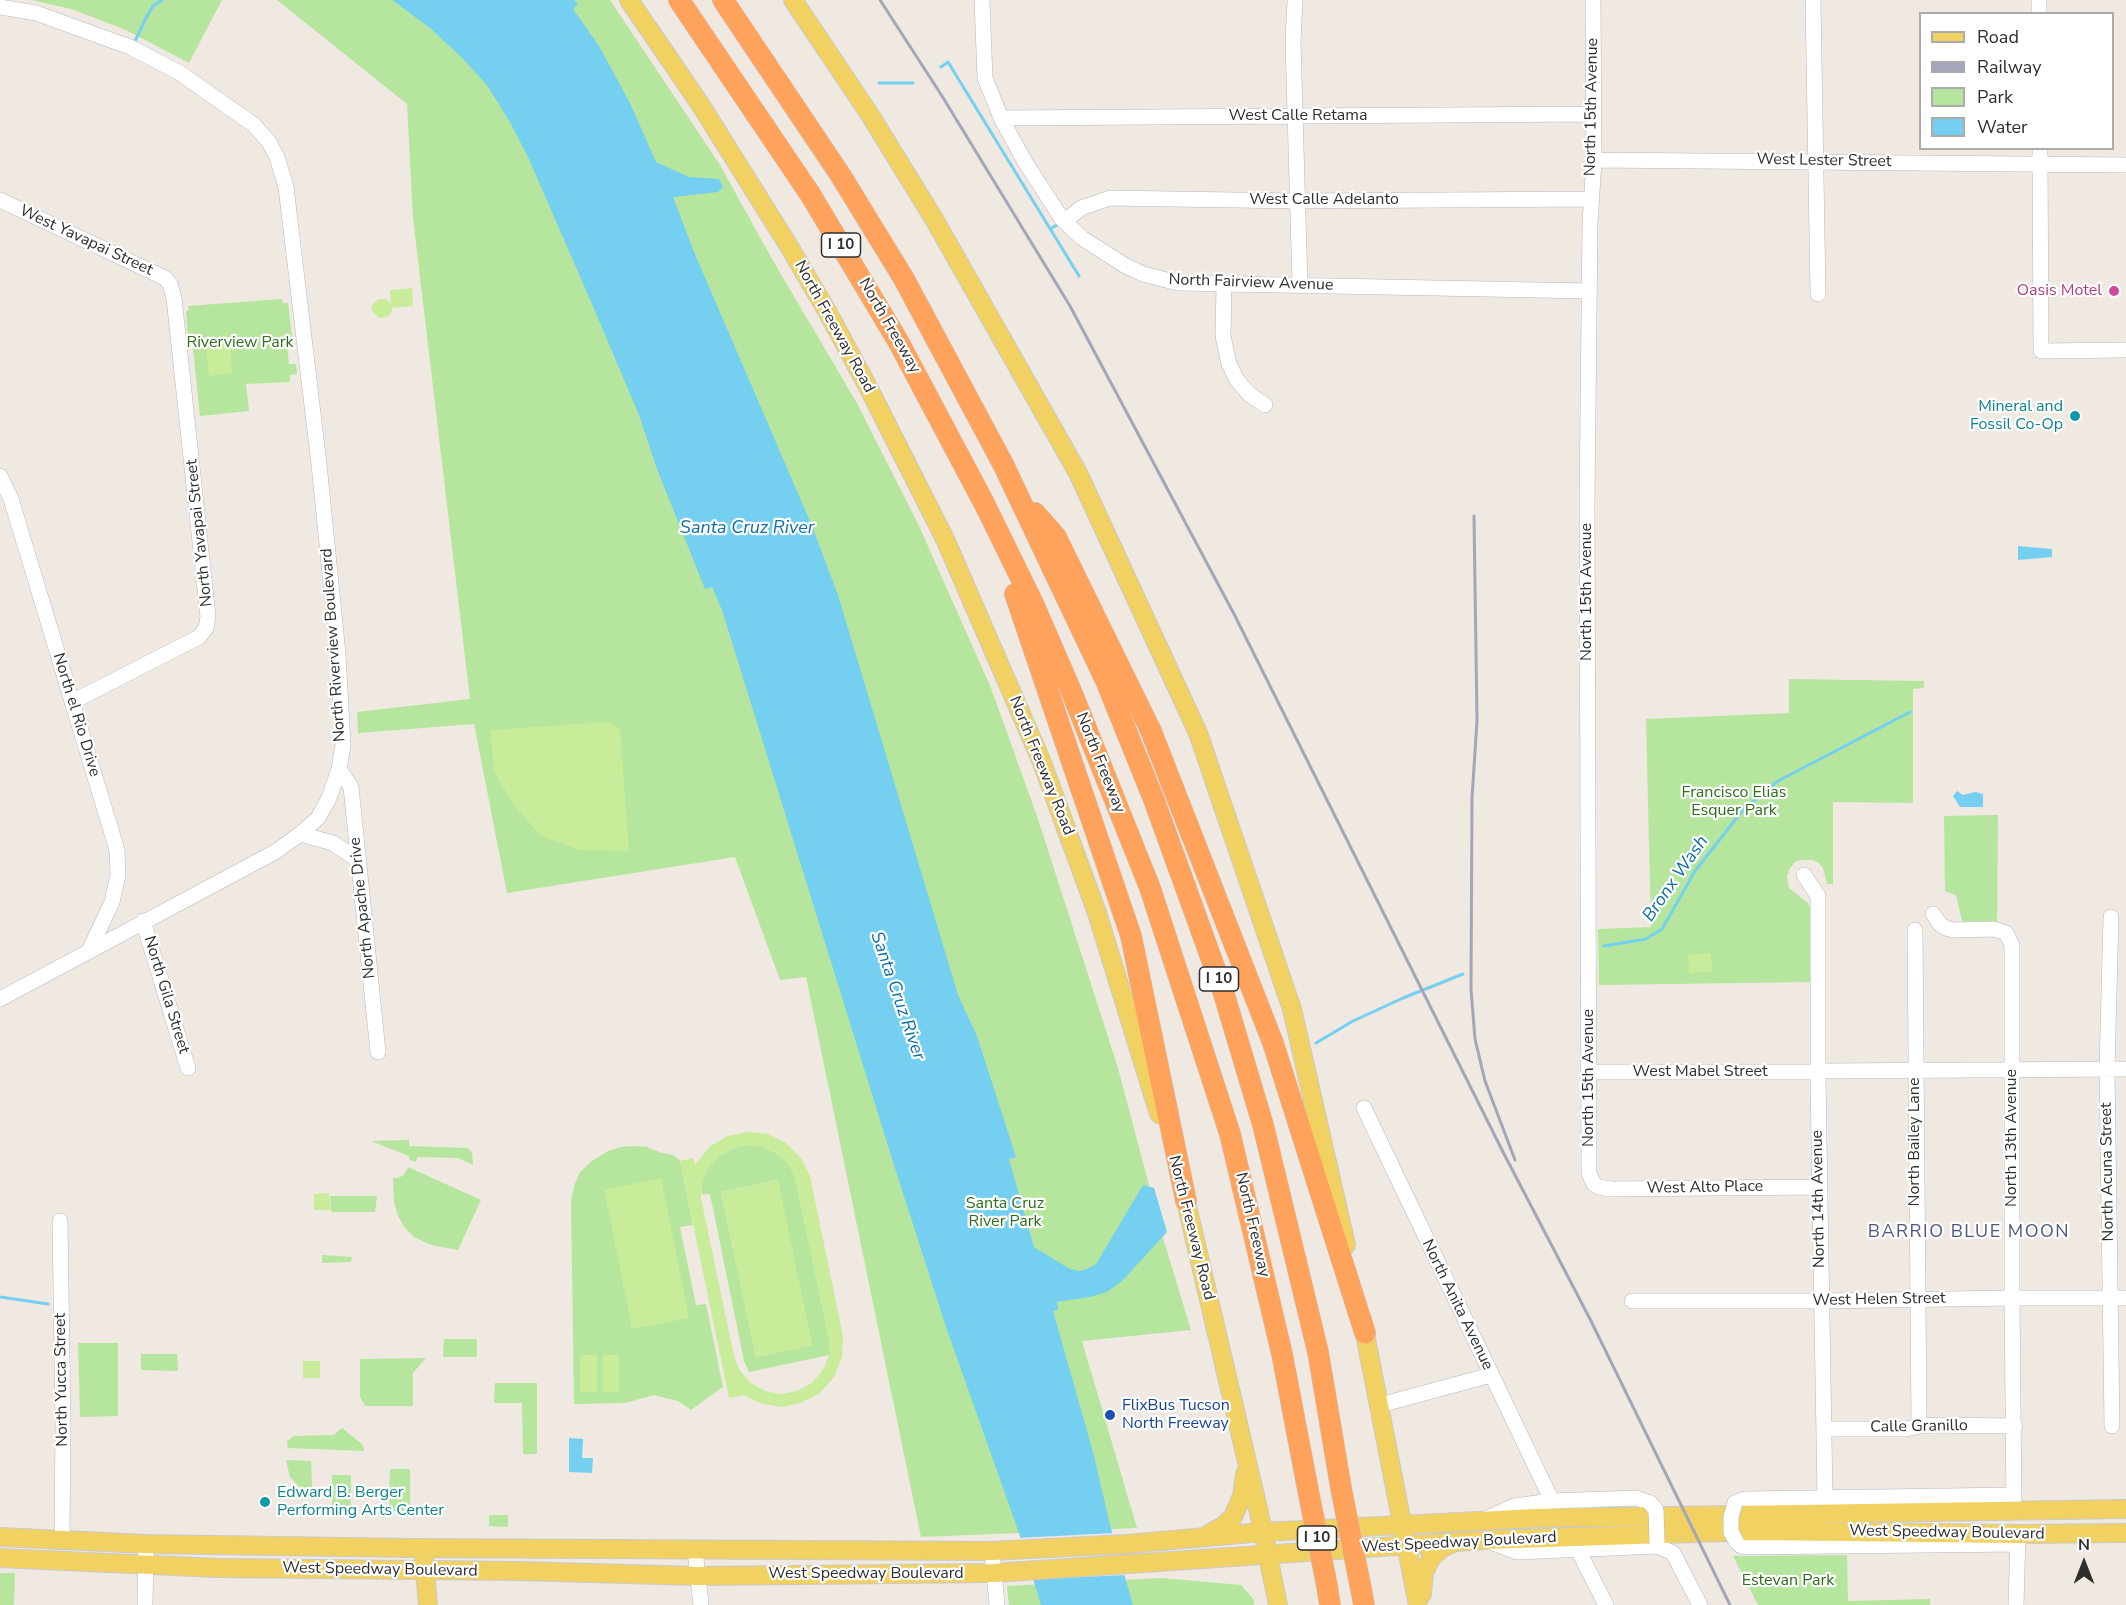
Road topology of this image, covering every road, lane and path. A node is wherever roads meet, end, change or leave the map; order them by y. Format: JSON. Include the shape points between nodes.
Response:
{"nodes":[{"id":1,"x":629,"y":0,"type":"edge"},
{"id":2,"x":679,"y":0,"type":"edge"},
{"id":3,"x":723,"y":0,"type":"edge"},
{"id":4,"x":738,"y":0,"type":"edge"},
{"id":5,"x":793,"y":0,"type":"edge"},
{"id":6,"x":982,"y":0,"type":"edge"},
{"id":7,"x":1295,"y":0,"type":"edge"},
{"id":8,"x":1593,"y":0,"type":"edge"},
{"id":9,"x":1813,"y":0,"type":"edge"},
{"id":10,"x":0,"y":7,"type":"edge"},
{"id":11,"x":752,"y":41,"type":"junction"},
{"id":12,"x":1594,"y":114,"type":"junction"},
{"id":13,"x":1296,"y":116,"type":"junction"},
{"id":14,"x":1001,"y":118,"type":"junction"},
{"id":15,"x":2040,"y":156,"type":"edge"},
{"id":16,"x":1594,"y":160,"type":"junction"},
{"id":17,"x":1816,"y":161,"type":"junction"},
{"id":18,"x":2126,"y":165,"type":"edge"},
{"id":19,"x":1590,"y":198,"type":"junction"},
{"id":20,"x":0,"y":200,"type":"edge"},
{"id":21,"x":1297,"y":201,"type":"junction"},
{"id":22,"x":1065,"y":221,"type":"junction"},
{"id":23,"x":170,"y":284,"type":"joint"},
{"id":24,"x":1224,"y":285,"type":"junction"},
{"id":25,"x":1300,"y":286,"type":"junction"},
{"id":26,"x":1589,"y":291,"type":"junction"},
{"id":27,"x":1818,"y":294,"type":"dead end"},
{"id":28,"x":2126,"y":350,"type":"edge"},
{"id":29,"x":1264,"y":405,"type":"dead end"},
{"id":30,"x":1,"y":478,"type":"edge"},
{"id":31,"x":1018,"y":495,"type":"junction"},
{"id":32,"x":984,"y":503,"type":"junction"},
{"id":33,"x":72,"y":702,"type":"junction"},
{"id":34,"x":339,"y":769,"type":"junction"},
{"id":35,"x":300,"y":834,"type":"junction"},
{"id":36,"x":359,"y":861,"type":"junction"},
{"id":37,"x":1804,"y":875,"type":"dead end"},
{"id":38,"x":1934,"y":914,"type":"dead end"},
{"id":39,"x":2111,"y":917,"type":"dead end"},
{"id":40,"x":143,"y":921,"type":"junction"},
{"id":41,"x":1915,"y":930,"type":"dead end"},
{"id":42,"x":89,"y":951,"type":"junction"},
{"id":43,"x":0,"y":999,"type":"edge"},
{"id":44,"x":378,"y":1052,"type":"dead end"},
{"id":45,"x":188,"y":1068,"type":"dead end"},
{"id":46,"x":2107,"y":1069,"type":"junction"},
{"id":47,"x":2126,"y":1069,"type":"edge"},
{"id":48,"x":1915,"y":1070,"type":"junction"},
{"id":49,"x":2012,"y":1070,"type":"junction"},
{"id":50,"x":1588,"y":1072,"type":"junction"},
{"id":51,"x":1818,"y":1072,"type":"junction"},
{"id":52,"x":1364,"y":1108,"type":"dead end"},
{"id":53,"x":1594,"y":1184,"type":"joint"},
{"id":54,"x":1818,"y":1187,"type":"junction"},
{"id":55,"x":1186,"y":1201,"type":"junction"},
{"id":56,"x":60,"y":1221,"type":"dead end"},
{"id":57,"x":2012,"y":1298,"type":"junction"},
{"id":58,"x":2109,"y":1298,"type":"junction"},
{"id":59,"x":2126,"y":1298,"type":"edge"},
{"id":60,"x":1916,"y":1299,"type":"junction"},
{"id":61,"x":1632,"y":1301,"type":"dead end"},
{"id":62,"x":1821,"y":1301,"type":"junction"},
{"id":63,"x":1365,"y":1333,"type":"junction"},
{"id":64,"x":1491,"y":1375,"type":"junction"},
{"id":65,"x":1380,"y":1405,"type":"junction"},
{"id":66,"x":1919,"y":1426,"type":"junction"},
{"id":67,"x":2015,"y":1426,"type":"junction"},
{"id":68,"x":2112,"y":1426,"type":"dead end"},
{"id":69,"x":1824,"y":1429,"type":"junction"},
{"id":70,"x":1246,"y":1460,"type":"junction"},
{"id":71,"x":1825,"y":1498,"type":"junction"},
{"id":72,"x":1552,"y":1501,"type":"junction"},
{"id":73,"x":2014,"y":1503,"type":"junction"},
{"id":74,"x":2126,"y":1509,"type":"edge"},
{"id":75,"x":1483,"y":1520,"type":"junction"},
{"id":76,"x":1402,"y":1525,"type":"junction"},
{"id":77,"x":1263,"y":1532,"type":"junction"},
{"id":78,"x":2126,"y":1533,"type":"edge"},
{"id":79,"x":1202,"y":1537,"type":"junction"},
{"id":80,"x":0,"y":1538,"type":"edge"},
{"id":81,"x":62,"y":1539,"type":"junction"},
{"id":82,"x":2018,"y":1539,"type":"junction"},
{"id":83,"x":1485,"y":1540,"type":"junction"},
{"id":84,"x":1456,"y":1542,"type":"junction"},
{"id":85,"x":146,"y":1544,"type":"junction"},
{"id":86,"x":1657,"y":1544,"type":"junction"},
{"id":87,"x":1406,"y":1546,"type":"junction"},
{"id":88,"x":423,"y":1548,"type":"junction"},
{"id":89,"x":695,"y":1550,"type":"junction"},
{"id":90,"x":1578,"y":1550,"type":"junction"},
{"id":91,"x":992,"y":1551,"type":"junction"},
{"id":92,"x":1268,"y":1555,"type":"junction"},
{"id":93,"x":0,"y":1558,"type":"edge"},
{"id":94,"x":145,"y":1566,"type":"junction"},
{"id":95,"x":426,"y":1571,"type":"junction"},
{"id":96,"x":994,"y":1573,"type":"junction"},
{"id":97,"x":698,"y":1576,"type":"junction"},
{"id":98,"x":1329,"y":1596,"type":"edge"},
{"id":99,"x":1600,"y":1603,"type":"edge"},
{"id":100,"x":144,"y":1605,"type":"edge"},
{"id":101,"x":428,"y":1605,"type":"edge"},
{"id":102,"x":701,"y":1605,"type":"edge"},
{"id":103,"x":997,"y":1605,"type":"edge"},
{"id":104,"x":1278,"y":1605,"type":"edge"},
{"id":105,"x":1364,"y":1605,"type":"edge"},
{"id":106,"x":1419,"y":1605,"type":"edge"},
{"id":107,"x":1700,"y":1605,"type":"edge"},
{"id":108,"x":2016,"y":1605,"type":"edge"}],
"edges":[{"from":1,"to":55,"type":"main road","name":"North Freeway Road","via":[[707,114],[793,253],[868,387],[945,539],[1041,760],[1097,913]]},
{"from":2,"to":32,"type":"highway","name":"North Freeway","number":"I 10","via":[[774,139],[867,288]]},
{"from":3,"to":11,"type":"highway","name":"North Freeway","number":"I 10"},
{"from":4,"to":11,"type":"highway"},
{"from":5,"to":63,"type":"main road","via":[[934,219],[1078,473],[1198,733],[1292,1009]]},
{"from":6,"to":14,"type":"street","name":"North Fairview Avenue","via":[[985,78]]},
{"from":7,"to":13,"type":"street"},
{"from":8,"to":12,"type":"street","name":"North 15th Avenue"},
{"from":9,"to":17,"type":"street"},
{"from":10,"to":34,"type":"street","name":"North Riverview Boulevard","via":[[36,13],[130,47],[180,73],[254,124],[277,157],[286,187],[319,464],[338,654],[343,745]]},
{"from":11,"to":31,"type":"highway","name":"North Freeway","number":"I 10","via":[[904,279]]},
{"from":12,"to":13,"type":"street","name":"West Calle Retama"},
{"from":12,"to":16,"type":"street","name":"North 15th Avenue"},
{"from":13,"to":14,"type":"street","name":"West Calle Retama"},
{"from":13,"to":21,"type":"street"},
{"from":14,"to":22,"type":"street","name":"North Fairview Avenue"},
{"from":15,"to":17,"type":"street","name":"West Lester Street"},
{"from":15,"to":18,"type":"street","name":"West Lester Street"},
{"from":15,"to":28,"type":"street","via":[[2041,351]]},
{"from":16,"to":17,"type":"street","name":"West Lester Street"},
{"from":16,"to":19,"type":"street","name":"North 15th Avenue"},
{"from":17,"to":27,"type":"street"},
{"from":19,"to":21,"type":"street","name":"West Calle Adelanto"},
{"from":19,"to":26,"type":"street","name":"North 15th Avenue"},
{"from":20,"to":23,"type":"street","name":"West Yavapai Street","via":[[152,271]]},
{"from":21,"to":22,"type":"street","name":"West Calle Adelanto","via":[[1110,198],[1081,208]]},
{"from":21,"to":25,"type":"street"},
{"from":22,"to":24,"type":"street","name":"North Fairview Avenue","via":[[1082,238],[1143,274],[1178,283]]},
{"from":23,"to":33,"type":"street","name":"North Yavapai Street","via":[[195,486],[207,628],[199,638]]},
{"from":24,"to":25,"type":"street","name":"North Fairview Avenue"},
{"from":24,"to":29,"type":"street","via":[[1223,336],[1228,364],[1249,394]]},
{"from":25,"to":26,"type":"street","name":"North Fairview Avenue"},
{"from":26,"to":50,"type":"street","name":"North 15th Avenue"},
{"from":30,"to":33,"type":"street","name":"North el Rio Drive","via":[[11,499]]},
{"from":31,"to":63,"type":"highway","via":[[1056,537],[1151,731],[1273,1043]]},
{"from":31,"to":105,"type":"highway","name":"North Freeway","number":"I 10","bridge":true,"via":[[1111,692],[1155,800],[1223,991],[1263,1125],[1318,1352]]},
{"from":32,"to":55,"type":"highway","via":[[1131,936]]},
{"from":32,"to":98,"type":"highway","name":"North Freeway","number":"I 10","bridge":true,"via":[[1072,693],[1150,888],[1230,1134],[1282,1354]]},
{"from":33,"to":42,"type":"street","name":"North el Rio Drive","via":[[117,850],[118,876],[112,902]]},
{"from":34,"to":35,"type":"street","name":"North Riverview Boulevard","via":[[318,818]]},
{"from":34,"to":36,"type":"street","name":"North Apache Drive","via":[[351,787]]},
{"from":35,"to":36,"type":"street","via":[[333,843]]},
{"from":35,"to":40,"type":"street","name":"North Riverview Boulevard","via":[[275,852]]},
{"from":36,"to":44,"type":"street","name":"North Apache Drive"},
{"from":37,"to":51,"type":"street","name":"North 14th Avenue","via":[[1818,896]]},
{"from":38,"to":49,"type":"street","name":"North 13th Avenue","via":[[1940,924],[1953,930],[1994,929],[2006,933],[2012,945]]},
{"from":39,"to":46,"type":"street","name":"North Acuna Street"},
{"from":40,"to":42,"type":"street","name":"North Riverview Boulevard"},
{"from":40,"to":45,"type":"street","name":"North Gila Street"},
{"from":41,"to":48,"type":"street","name":"North Bailey Lane"},
{"from":42,"to":43,"type":"street","name":"North Riverview Boulevard"},
{"from":46,"to":47,"type":"street","name":"West Mabel Street"},
{"from":46,"to":49,"type":"street","name":"West Mabel Street"},
{"from":46,"to":58,"type":"street","name":"North Acuna Street"},
{"from":48,"to":49,"type":"street","name":"West Mabel Street"},
{"from":48,"to":51,"type":"street","name":"West Mabel Street"},
{"from":48,"to":60,"type":"street","name":"North Bailey Lane"},
{"from":49,"to":57,"type":"street","name":"North 13th Avenue"},
{"from":50,"to":51,"type":"street","name":"West Mabel Street"},
{"from":50,"to":53,"type":"street","name":"North 15th Avenue","via":[[1589,1173]]},
{"from":51,"to":54,"type":"street","name":"North 14th Avenue"},
{"from":52,"to":64,"type":"street","name":"North Anita Avenue"},
{"from":53,"to":54,"type":"street","name":"West Alto Place","via":[[1611,1189]]},
{"from":54,"to":62,"type":"street","name":"North 14th Avenue"},
{"from":55,"to":70,"type":"main road","name":"North Freeway Road"},
{"from":56,"to":81,"type":"street","name":"North Yucca Street"},
{"from":57,"to":58,"type":"street","name":"West Helen Street"},
{"from":57,"to":60,"type":"street","name":"West Helen Street"},
{"from":57,"to":67,"type":"street","name":"North 13th Avenue"},
{"from":58,"to":59,"type":"street","name":"West Helen Street"},
{"from":58,"to":68,"type":"street","name":"North Acuna Street"},
{"from":60,"to":62,"type":"street","name":"West Helen Street"},
{"from":60,"to":66,"type":"street","name":"North Bailey Lane"},
{"from":61,"to":62,"type":"street","name":"West Helen Street"},
{"from":62,"to":69,"type":"street","name":"North 14th Avenue"},
{"from":63,"to":65,"type":"main road"},
{"from":64,"to":65,"type":"street"},
{"from":64,"to":72,"type":"street","name":"North Anita Avenue"},
{"from":65,"to":76,"type":"main road"},
{"from":66,"to":67,"type":"street","name":"Calle Granillo"},
{"from":66,"to":69,"type":"street","name":"Calle Granillo"},
{"from":67,"to":73,"type":"street","name":"North 13th Avenue"},
{"from":69,"to":71,"type":"street","name":"North 14th Avenue"},
{"from":70,"to":77,"type":"main road","name":"North Freeway Road"},
{"from":70,"to":79,"type":"main road","via":[[1242,1496],[1233,1516],[1223,1527]]},
{"from":71,"to":73,"type":"street","name":"West Speedway Boulevard"},
{"from":71,"to":82,"type":"street","name":"West Speedway Boulevard","bridge":true,"via":[[1745,1499],[1735,1503],[1731,1532],[1741,1546],[1747,1547]]},
{"from":72,"to":75,"type":"street","via":[[1514,1506]]},
{"from":72,"to":86,"type":"street","bridge":true,"via":[[1636,1498],[1650,1503],[1656,1510]]},
{"from":73,"to":74,"type":"main road","name":"West Speedway Boulevard"},
{"from":73,"to":75,"type":"main road","name":"West Speedway Boulevard"},
{"from":75,"to":76,"type":"main road","name":"West Speedway Boulevard"},
{"from":76,"to":77,"type":"main road","name":"West Speedway Boulevard"},
{"from":76,"to":87,"type":"main road"},
{"from":77,"to":79,"type":"main road","name":"West Speedway Boulevard"},
{"from":77,"to":92,"type":"main road","name":"North Freeway Road"},
{"from":78,"to":82,"type":"main road","name":"West Speedway Boulevard"},
{"from":79,"to":91,"type":"main road","name":"West Speedway Boulevard"},
{"from":80,"to":81,"type":"main road","name":"West Speedway Boulevard"},
{"from":81,"to":85,"type":"main road","name":"West Speedway Boulevard"},
{"from":82,"to":83,"type":"main road","name":"West Speedway Boulevard","via":[[1754,1531]]},
{"from":82,"to":108,"type":"street"},
{"from":83,"to":84,"type":"main road","name":"West Speedway Boulevard"},
{"from":83,"to":90,"type":"street","via":[[1517,1552]]},
{"from":84,"to":87,"type":"main road","name":"West Speedway Boulevard"},
{"from":84,"to":106,"type":"main road","via":[[1431,1558],[1424,1572]]},
{"from":85,"to":88,"type":"main road","name":"West Speedway Boulevard"},
{"from":85,"to":94,"type":"street"},
{"from":86,"to":90,"type":"street"},
{"from":86,"to":107,"type":"street","via":[[1673,1553]]},
{"from":87,"to":92,"type":"main road","name":"West Speedway Boulevard"},
{"from":87,"to":106,"type":"main road"},
{"from":88,"to":89,"type":"main road","name":"West Speedway Boulevard"},
{"from":88,"to":95,"type":"main road"},
{"from":89,"to":91,"type":"main road","name":"West Speedway Boulevard"},
{"from":89,"to":97,"type":"street"},
{"from":90,"to":99,"type":"street"},
{"from":91,"to":96,"type":"street"},
{"from":92,"to":96,"type":"main road","name":"West Speedway Boulevard"},
{"from":92,"to":104,"type":"main road","name":"North Freeway Road"},
{"from":93,"to":94,"type":"main road","name":"West Speedway Boulevard"},
{"from":94,"to":95,"type":"main road","name":"West Speedway Boulevard"},
{"from":94,"to":100,"type":"street"},
{"from":95,"to":97,"type":"main road","name":"West Speedway Boulevard"},
{"from":95,"to":101,"type":"main road"},
{"from":96,"to":97,"type":"main road","name":"West Speedway Boulevard"},
{"from":96,"to":103,"type":"street"},
{"from":97,"to":102,"type":"street"}]}
